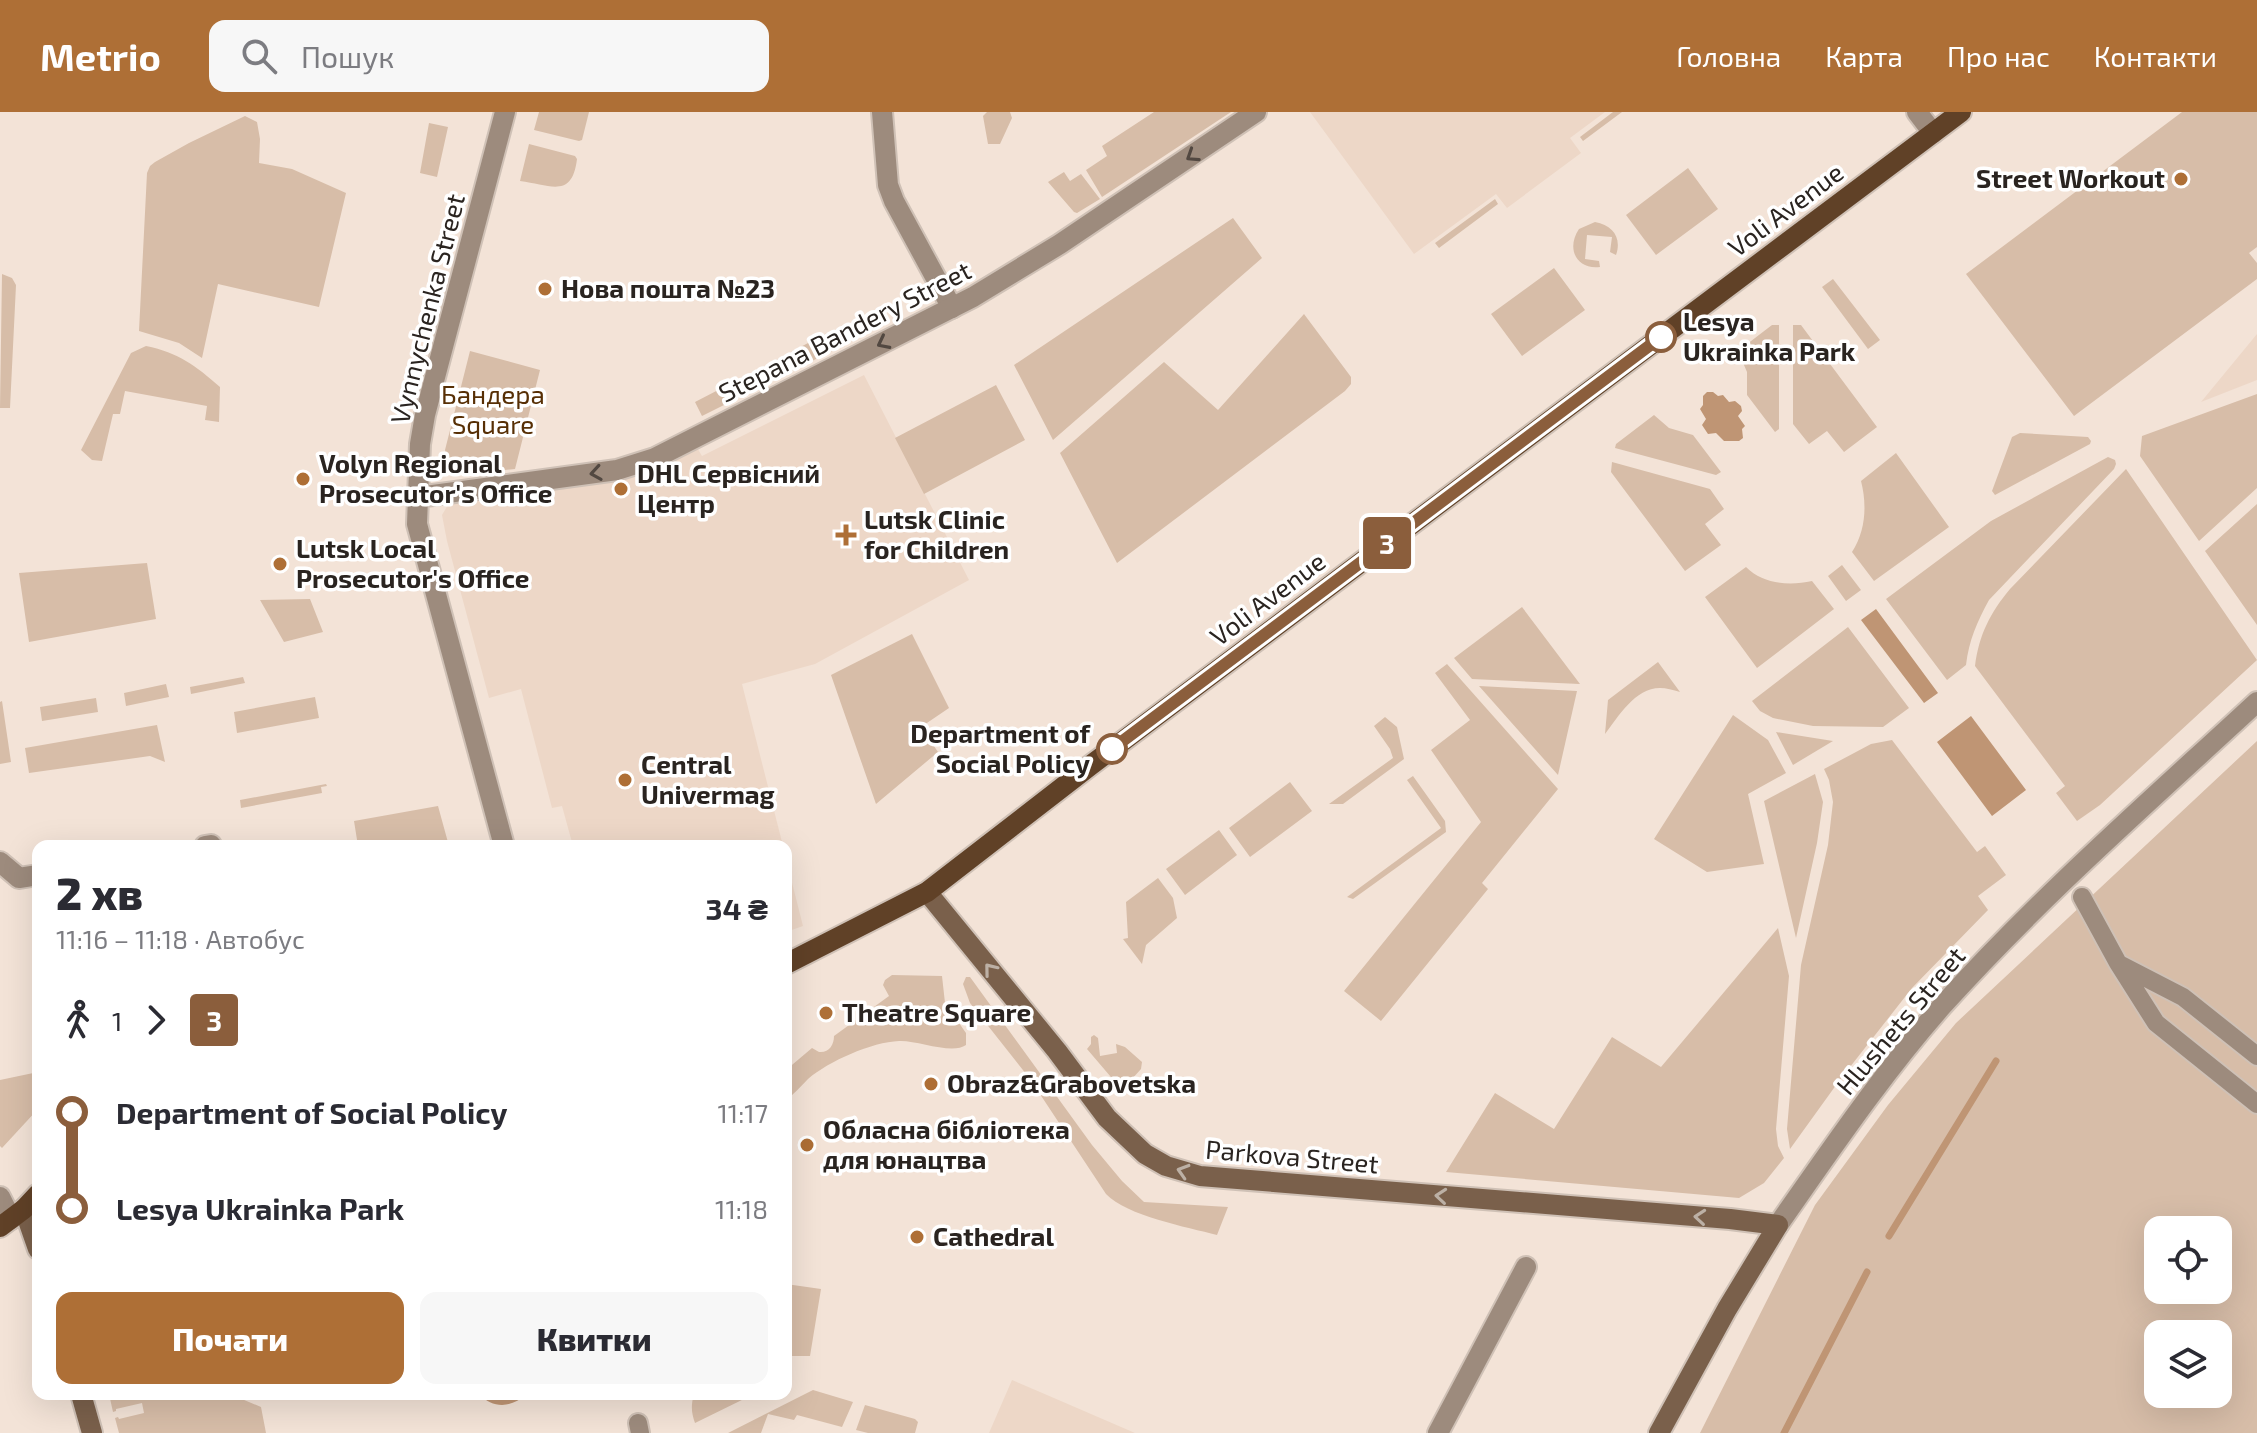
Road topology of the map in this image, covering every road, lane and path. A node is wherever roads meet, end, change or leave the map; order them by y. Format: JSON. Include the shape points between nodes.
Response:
{"nodes":[{"id":1,"x":505,"y":112,"type":"edge"},
{"id":2,"x":882,"y":112,"type":"edge"},
{"id":3,"x":1256,"y":112,"type":"edge"},
{"id":4,"x":1917,"y":112,"type":"edge"},
{"id":5,"x":1961,"y":112,"type":"edge"},
{"id":6,"x":1933,"y":133,"type":"junction"},
{"id":7,"x":952,"y":308,"type":"junction"},
{"id":8,"x":418,"y":497,"type":"junction"},
{"id":9,"x":2257,"y":702,"type":"edge"},
{"id":10,"x":502,"y":840,"type":"edge"},
{"id":11,"x":0,"y":862,"type":"edge"},
{"id":12,"x":32,"y":876,"type":"edge"},
{"id":13,"x":927,"y":892,"type":"junction"},
{"id":14,"x":2082,"y":897,"type":"dead end"},
{"id":15,"x":792,"y":961,"type":"edge"},
{"id":16,"x":2118,"y":963,"type":"junction"},
{"id":17,"x":2257,"y":1056,"type":"edge"},
{"id":18,"x":2257,"y":1104,"type":"edge"},
{"id":19,"x":0,"y":1197,"type":"edge"},
{"id":20,"x":18,"y":1212,"type":"edge"},
{"id":21,"x":1778,"y":1225,"type":"junction"},
{"id":22,"x":32,"y":1238,"type":"edge"},
{"id":23,"x":1526,"y":1267,"type":"dead end"},
{"id":24,"x":83,"y":1400,"type":"edge"},
{"id":25,"x":92,"y":1433,"type":"edge"},
{"id":26,"x":1438,"y":1433,"type":"edge"},
{"id":27,"x":1659,"y":1433,"type":"edge"}],
"edges":[{"from":1,"to":8,"type":"street","name":"Vynnychenka Street","via":[[425,415]]},
{"from":2,"to":7,"type":"street","via":[[888,185]]},
{"from":3,"to":7,"type":"street","name":"Stepana Bandery Street","one_way":true,"via":[[1060,244]]},
{"from":4,"to":6,"type":"street"},
{"from":5,"to":6,"type":"main road","name":"Voli Avenue"},
{"from":6,"to":13,"type":"main road","name":"Voli Avenue"},
{"from":7,"to":8,"type":"street","name":"Stepana Bandery Street","one_way":true,"via":[[645,462]]},
{"from":8,"to":10,"type":"street","name":"Vynnychenka Street","via":[[417,524]]},
{"from":9,"to":21,"type":"street","name":"Hlushets Street","via":[[2065,879],[1941,1008]]},
{"from":11,"to":12,"type":"street","via":[[19,878]]},
{"from":13,"to":15,"type":"main road","name":"Voli Avenue"},
{"from":21,"to":13,"type":"main road","name":"Parkova Street","one_way":true,"via":[[1200,1176],[1166,1166],[1107,1118]]},
{"from":14,"to":16,"type":"street"},
{"from":16,"to":17,"type":"street","via":[[2183,997]]},
{"from":16,"to":18,"type":"street","via":[[2156,1023]]},
{"from":19,"to":20,"type":"street"},
{"from":20,"to":22,"type":"main road"},
{"from":21,"to":27,"type":"main road","name":"Hlushets Street"},
{"from":23,"to":26,"type":"street"},
{"from":24,"to":25,"type":"main road"}]}
